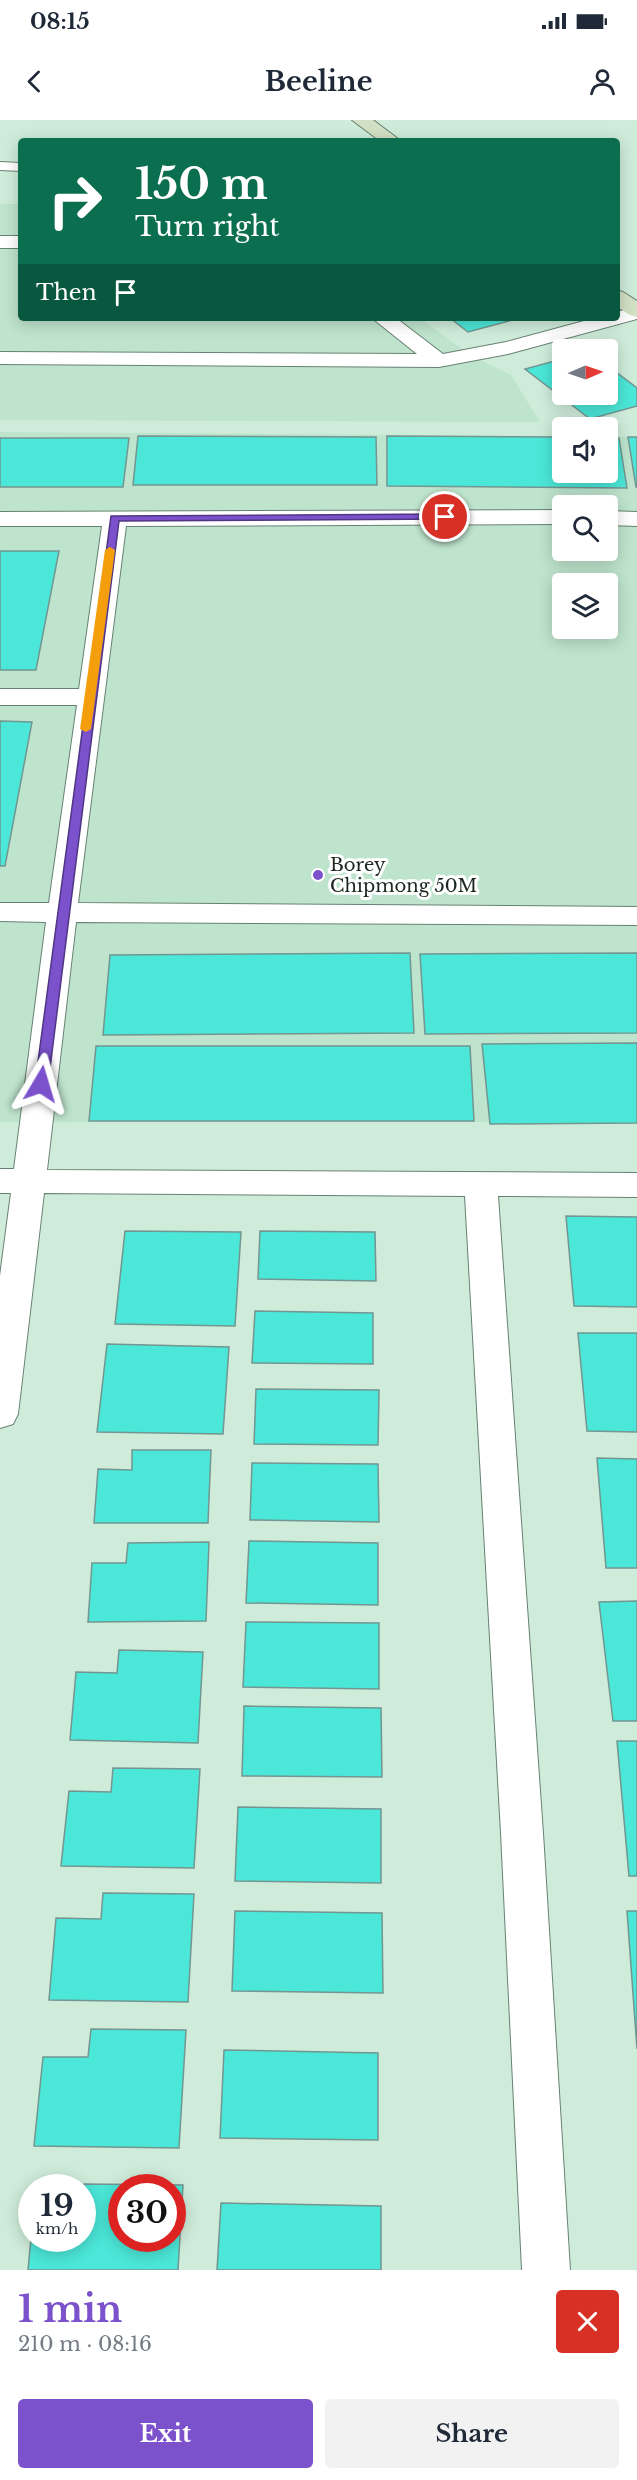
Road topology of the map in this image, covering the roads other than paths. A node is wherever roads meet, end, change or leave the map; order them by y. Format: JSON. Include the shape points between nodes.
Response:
{"nodes":[{"id":1,"x":361,"y":120,"type":"edge"},
{"id":2,"x":388,"y":138,"type":"edge"},
{"id":3,"x":0,"y":166,"type":"edge"},
{"id":4,"x":18,"y":167,"type":"edge"},
{"id":5,"x":0,"y":242,"type":"edge"},
{"id":6,"x":18,"y":242,"type":"edge"},
{"id":7,"x":620,"y":299,"type":"edge"},
{"id":8,"x":637,"y":312,"type":"edge"},
{"id":9,"x":620,"y":317,"type":"edge"},
{"id":10,"x":387,"y":321,"type":"edge"},
{"id":11,"x":605,"y":321,"type":"edge"},
{"id":12,"x":0,"y":358,"type":"edge"},
{"id":13,"x":439,"y":360,"type":"junction"},
{"id":14,"x":552,"y":517,"type":"edge"},
{"id":15,"x":115,"y":518,"type":"junction"},
{"id":16,"x":618,"y":518,"type":"edge"},
{"id":17,"x":0,"y":519,"type":"edge"},
{"id":18,"x":637,"y":519,"type":"edge"},
{"id":19,"x":0,"y":697,"type":"edge"},
{"id":20,"x":90,"y":697,"type":"junction"},
{"id":21,"x":0,"y":912,"type":"edge"},
{"id":22,"x":62,"y":913,"type":"junction"},
{"id":23,"x":637,"y":916,"type":"edge"},
{"id":24,"x":15,"y":1181,"type":"edge"},
{"id":25,"x":481,"y":1184,"type":"junction"},
{"id":26,"x":637,"y":1185,"type":"edge"},
{"id":27,"x":0,"y":1414,"type":"edge"},
{"id":28,"x":546,"y":2270,"type":"edge"}],
"edges":[{"from":1,"to":2,"type":"main road"},
{"from":3,"to":4,"type":"lane"},
{"from":5,"to":6,"type":"street"},
{"from":7,"to":8,"type":"main road"},
{"from":8,"to":9,"type":"street"},
{"from":10,"to":13,"type":"street"},
{"from":11,"to":13,"type":"street","via":[[508,348]]},
{"from":12,"to":13,"type":"street"},
{"from":14,"to":15,"type":"street"},
{"from":15,"to":17,"type":"street"},
{"from":15,"to":20,"type":"street"},
{"from":16,"to":18,"type":"street"},
{"from":19,"to":20,"type":"street"},
{"from":20,"to":22,"type":"street"},
{"from":21,"to":22,"type":"street"},
{"from":22,"to":23,"type":"street"},
{"from":22,"to":24,"type":"street"},
{"from":24,"to":25,"type":"street"},
{"from":24,"to":27,"type":"street"},
{"from":25,"to":26,"type":"street"},
{"from":25,"to":28,"type":"street"}]}
